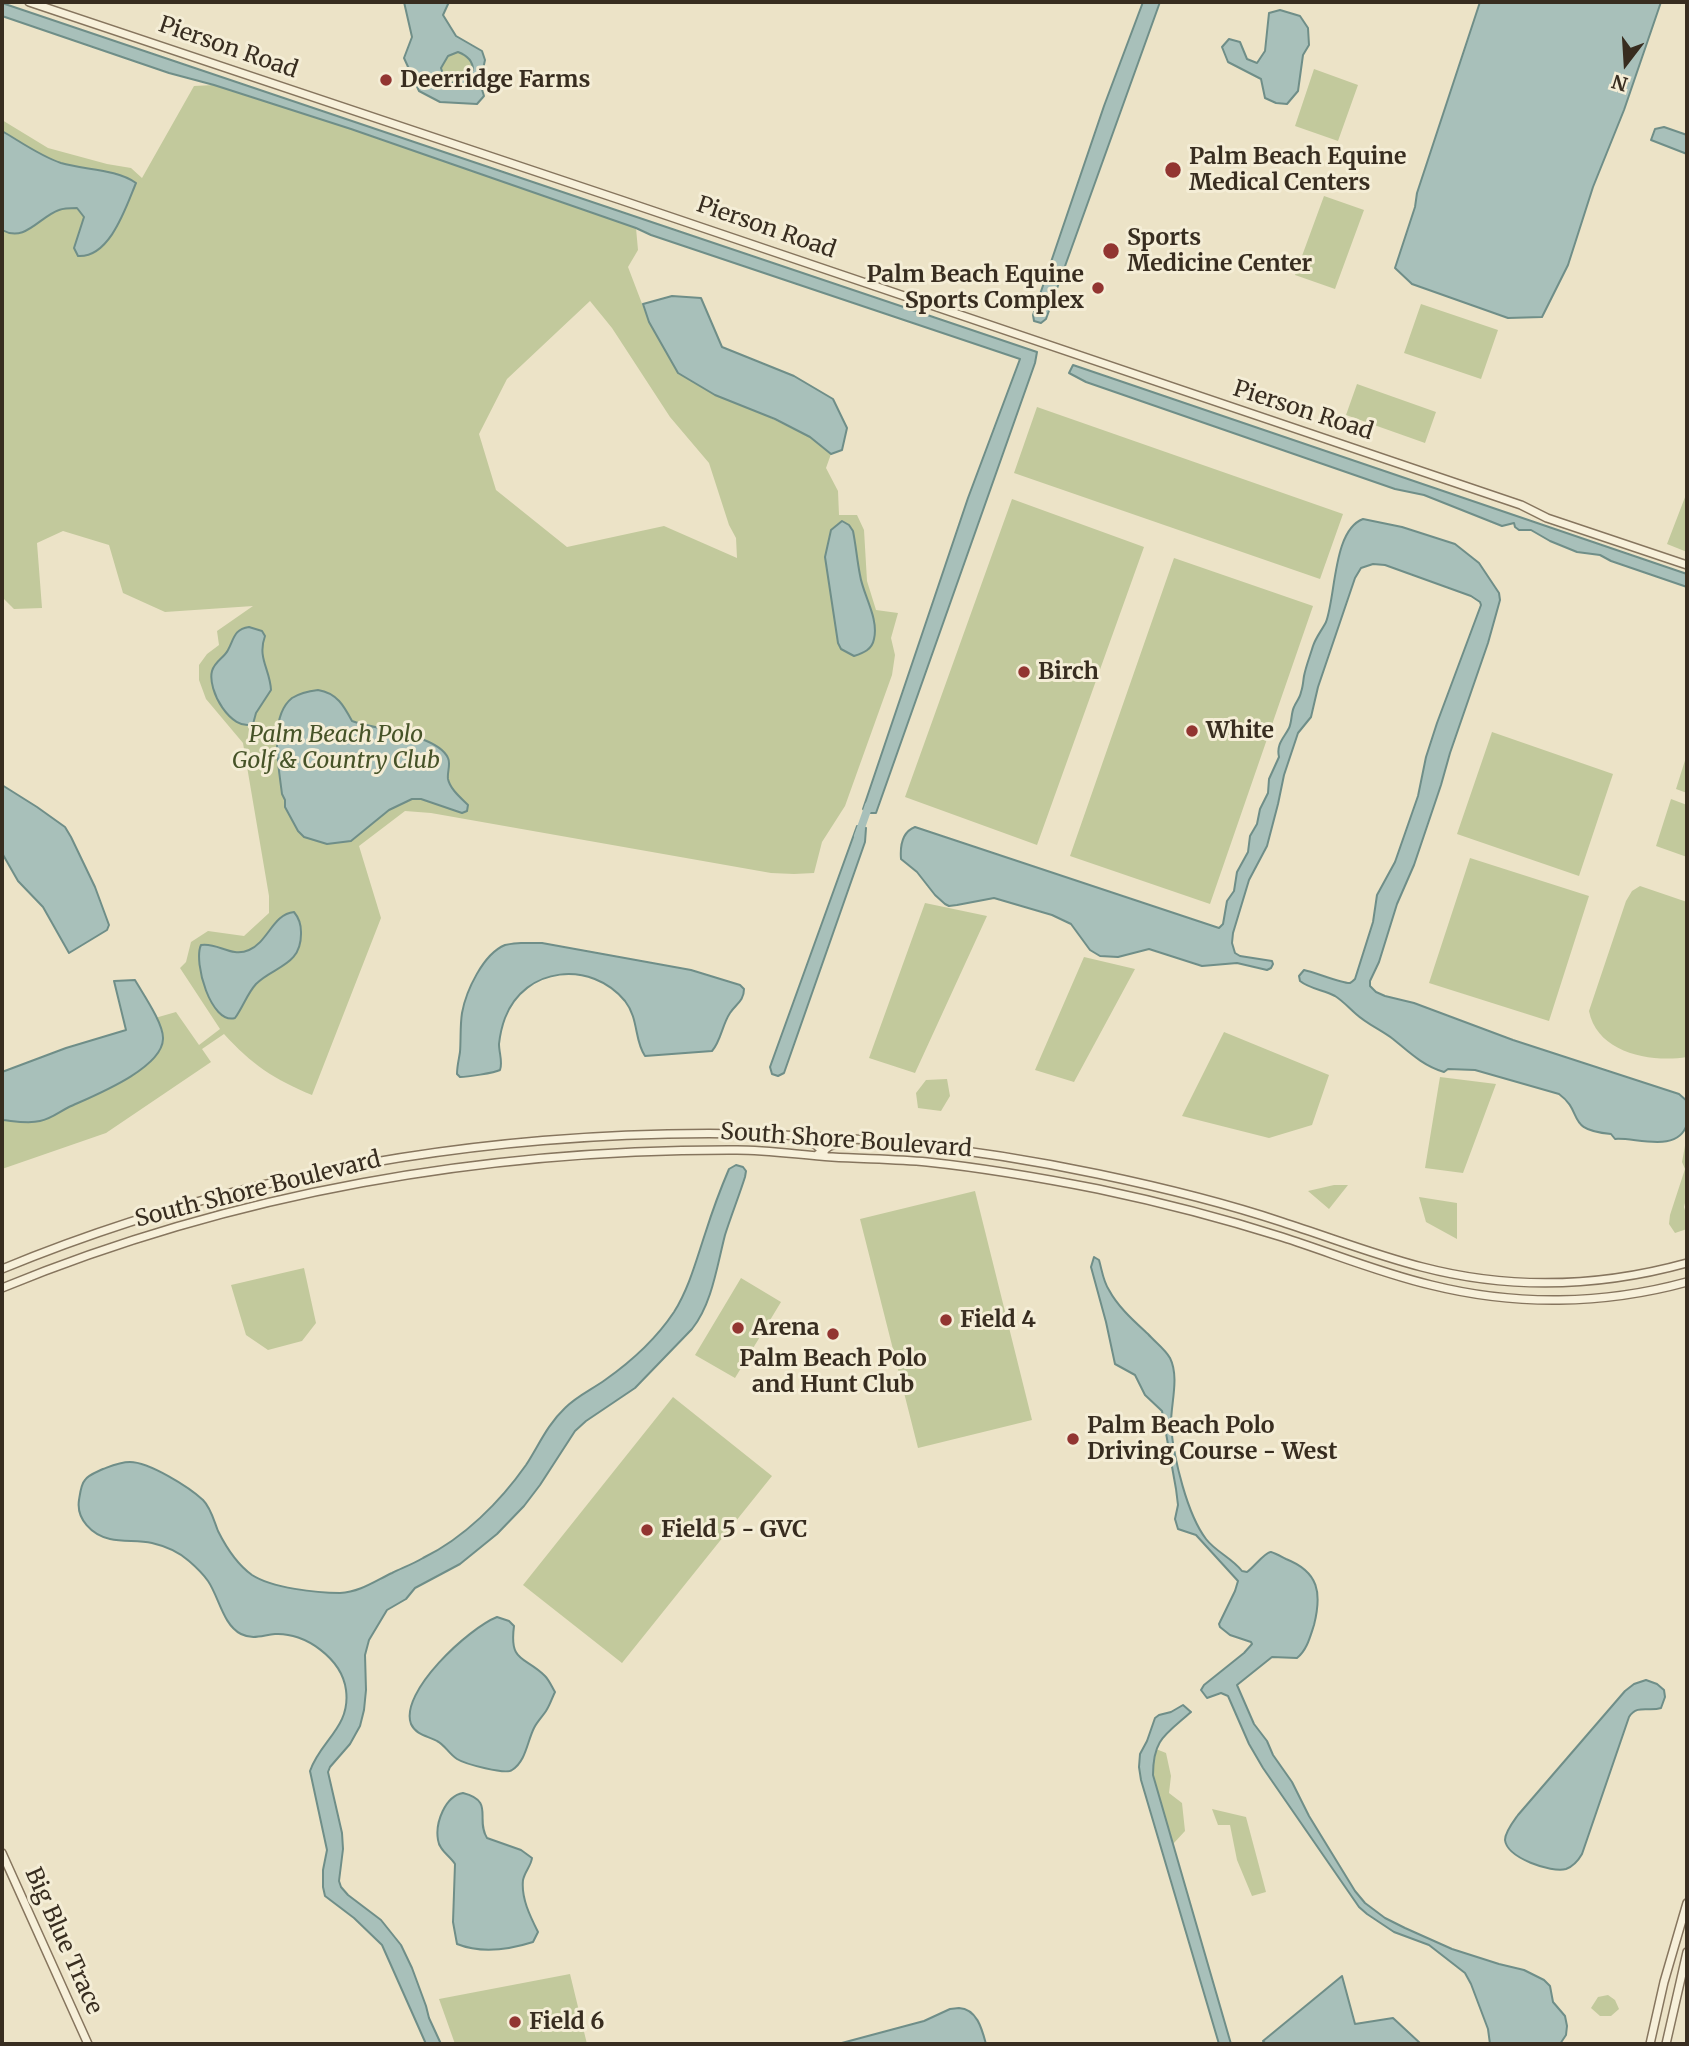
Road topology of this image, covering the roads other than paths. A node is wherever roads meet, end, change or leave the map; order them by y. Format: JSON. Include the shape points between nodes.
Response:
{"nodes":[{"id":1,"x":29,"y":2,"type":"edge"},
{"id":2,"x":1687,"y":565,"type":"edge"},
{"id":3,"x":803,"y":1136,"type":"junction"},
{"id":4,"x":850,"y":1139,"type":"junction"},
{"id":5,"x":822,"y":1155,"type":"junction"},
{"id":6,"x":1687,"y":1263,"type":"edge"},
{"id":7,"x":2,"y":1269,"type":"edge"},
{"id":8,"x":1687,"y":1282,"type":"edge"},
{"id":9,"x":2,"y":1288,"type":"edge"},
{"id":10,"x":2,"y":1853,"type":"edge"},
{"id":11,"x":1687,"y":1902,"type":"edge"},
{"id":12,"x":1687,"y":1952,"type":"edge"},
{"id":13,"x":88,"y":2044,"type":"edge"},
{"id":14,"x":1650,"y":2044,"type":"edge"},
{"id":15,"x":1666,"y":2044,"type":"edge"}],
"edges":[{"from":1,"to":2,"type":"street","name":"Pierson Road","via":[[1035,338]]},
{"from":3,"to":4,"type":"street","name":"South Shore Boulevard"},
{"from":3,"to":5,"type":"street"},
{"from":3,"to":7,"type":"street","name":"South Shore Boulevard","via":[[678,1134],[532,1141],[386,1160],[170,1210]]},
{"from":4,"to":5,"type":"street","via":[[830,1146]]},
{"from":4,"to":6,"type":"street","name":"South Shore Boulevard","via":[[1003,1156],[1150,1185],[1415,1266],[1472,1278],[1569,1283],[1635,1276]]},
{"from":5,"to":8,"type":"street","name":"South Shore Boulevard","via":[[925,1162],[1100,1190],[1231,1222],[1418,1282],[1486,1296],[1614,1298]]},
{"from":5,"to":9,"type":"street","name":"South Shore Boulevard","via":[[736,1150],[537,1158],[392,1177],[295,1196],[178,1227]]},
{"from":10,"to":13,"type":"street","name":"Big Blue Trace"},
{"from":11,"to":14,"type":"street"},
{"from":12,"to":15,"type":"street"}]}
